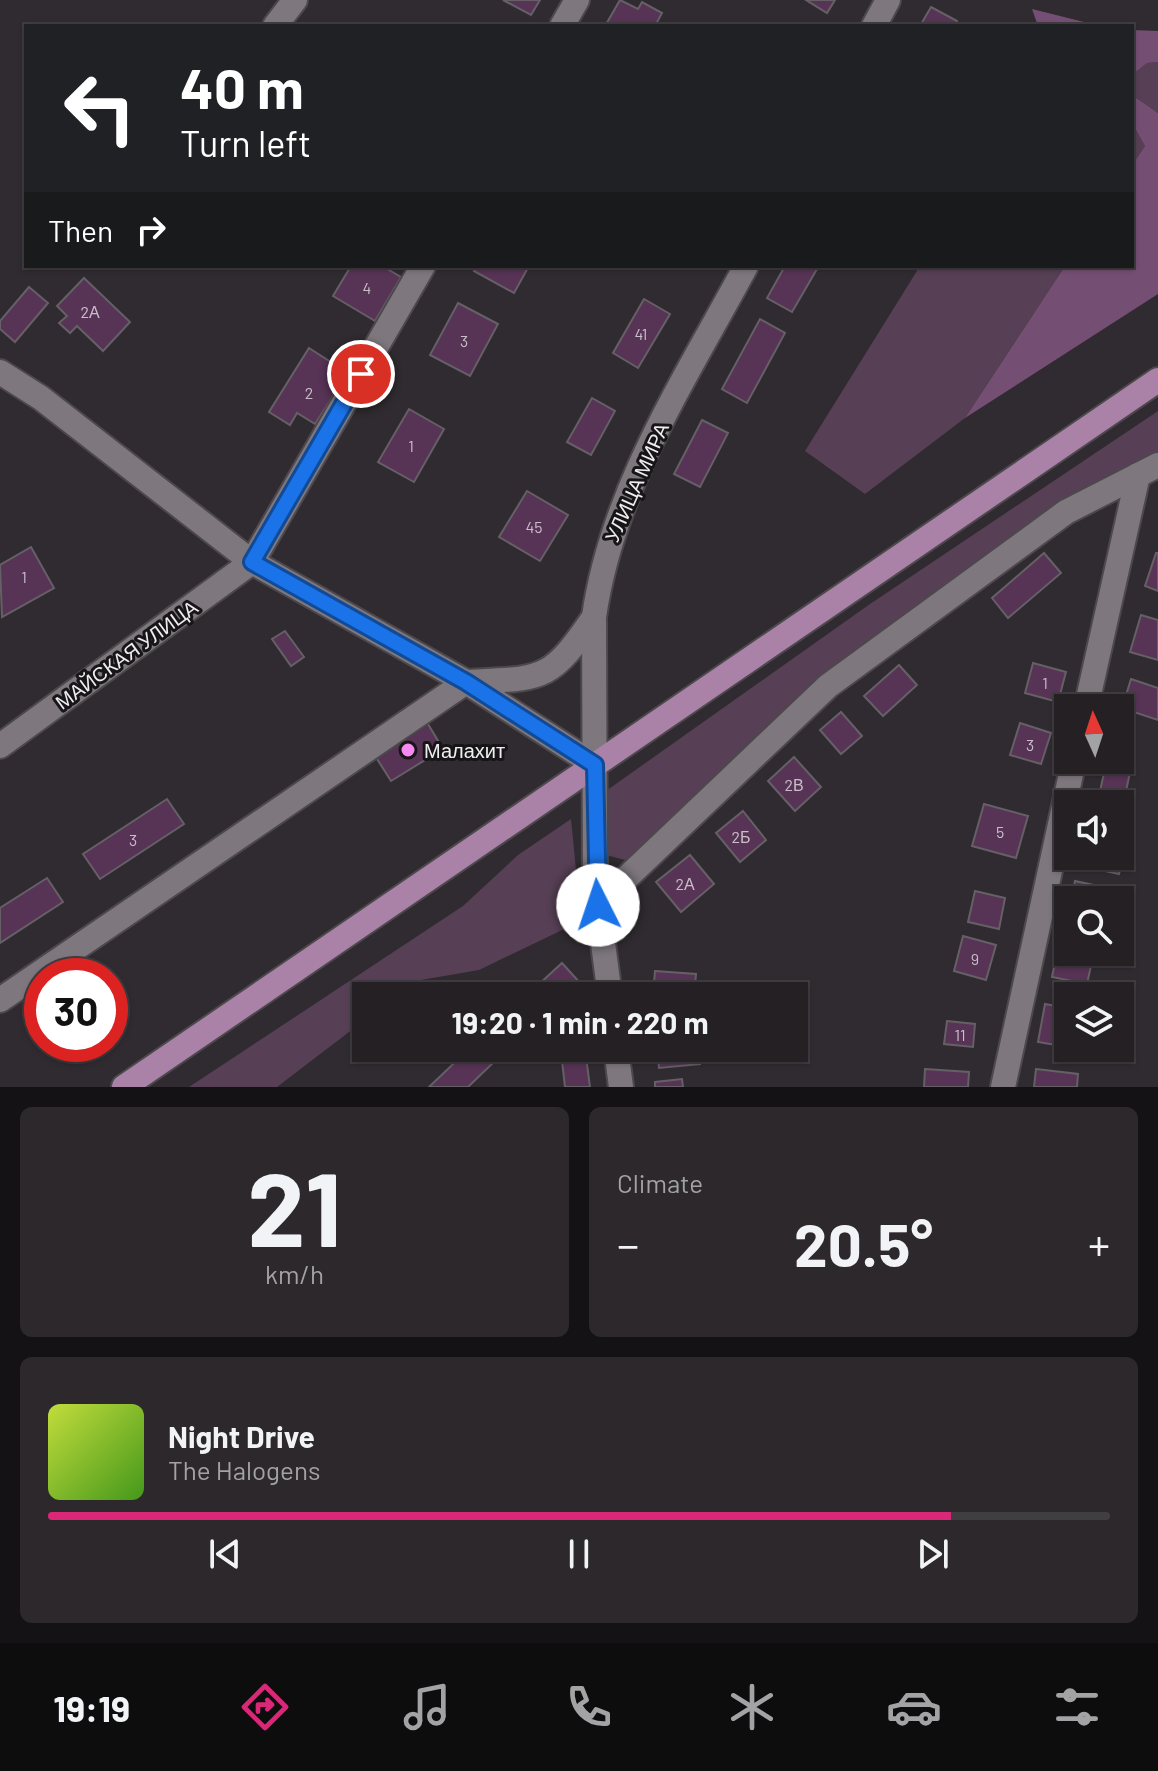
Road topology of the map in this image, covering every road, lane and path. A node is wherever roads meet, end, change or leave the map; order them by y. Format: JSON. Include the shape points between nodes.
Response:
{"nodes":[{"id":1,"x":295,"y":0,"type":"edge"},
{"id":2,"x":577,"y":0,"type":"edge"},
{"id":3,"x":888,"y":0,"type":"edge"},
{"id":4,"x":277,"y":24,"type":"edge"},
{"id":5,"x":563,"y":24,"type":"edge"},
{"id":6,"x":875,"y":24,"type":"edge"},
{"id":7,"x":422,"y":268,"type":"edge"},
{"id":8,"x":745,"y":268,"type":"edge"},
{"id":9,"x":0,"y":372,"type":"edge"},
{"id":10,"x":1158,"y":380,"type":"edge"},
{"id":11,"x":1148,"y":470,"type":"edge"},
{"id":12,"x":252,"y":562,"type":"junction"},
{"id":13,"x":594,"y":617,"type":"junction"},
{"id":14,"x":466,"y":682,"type":"junction"},
{"id":15,"x":1090,"y":694,"type":"edge"},
{"id":16,"x":0,"y":746,"type":"edge"},
{"id":17,"x":595,"y":765,"type":"junction"},
{"id":18,"x":1071,"y":774,"type":"edge"},
{"id":19,"x":598,"y":905,"type":"junction"},
{"id":20,"x":608,"y":982,"type":"edge"},
{"id":21,"x":0,"y":1000,"type":"edge"},
{"id":22,"x":618,"y":1062,"type":"edge"},
{"id":23,"x":124,"y":1087,"type":"edge"},
{"id":24,"x":621,"y":1087,"type":"edge"},
{"id":25,"x":1003,"y":1087,"type":"edge"}],
"edges":[{"from":1,"to":4,"type":"street"},
{"from":2,"to":5,"type":"street"},
{"from":3,"to":6,"type":"street"},
{"from":7,"to":12,"type":"street"},
{"from":8,"to":13,"type":"street","name":"УЛИЦА МИРА","via":[[638,467],[609,540]]},
{"from":9,"to":12,"type":"street"},
{"from":10,"to":17,"type":"main road"},
{"from":11,"to":15,"type":"street"},
{"from":11,"to":19,"type":"street","via":[[1066,512],[828,686]]},
{"from":12,"to":14,"type":"street"},
{"from":12,"to":16,"type":"street","name":"МАЙСКАЯ УЛИЦА"},
{"from":13,"to":14,"type":"street","via":[[564,660],[532,678]]},
{"from":13,"to":17,"type":"street","name":"УЛИЦА МИРА"},
{"from":14,"to":17,"type":"street"},
{"from":14,"to":21,"type":"street"},
{"from":17,"to":19,"type":"street","name":"УЛИЦА МИРА"},
{"from":17,"to":23,"type":"main road"},
{"from":18,"to":25,"type":"street"},
{"from":19,"to":20,"type":"street","name":"УЛИЦА МИРА"},
{"from":22,"to":24,"type":"street"}]}
